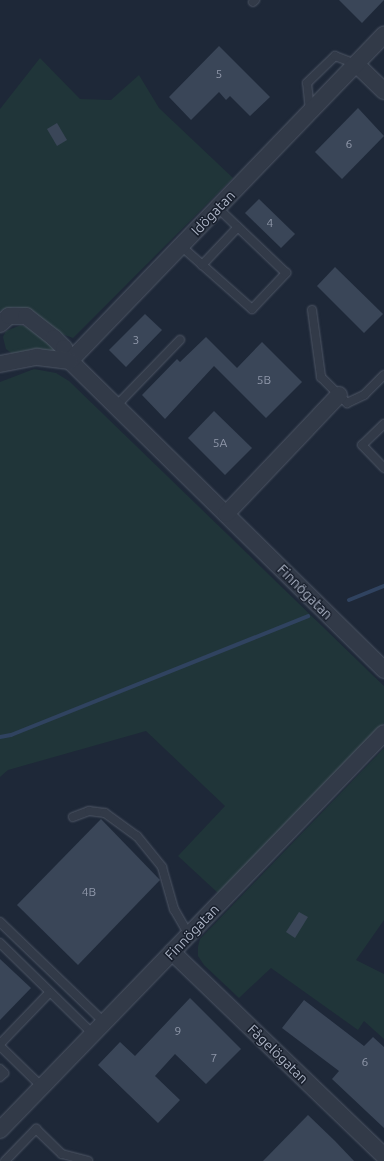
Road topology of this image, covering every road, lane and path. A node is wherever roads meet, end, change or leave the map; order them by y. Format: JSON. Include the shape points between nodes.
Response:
{"nodes":[{"id":1,"x":384,"y":35,"type":"edge"},
{"id":2,"x":356,"y":64,"type":"junction"},
{"id":3,"x":384,"y":91,"type":"edge"},
{"id":4,"x":310,"y":112,"type":"junction"},
{"id":5,"x":218,"y":208,"type":"junction"},
{"id":6,"x":238,"y":227,"type":"junction"},
{"id":7,"x":181,"y":246,"type":"junction"},
{"id":8,"x":202,"y":265,"type":"junction"},
{"id":9,"x":312,"y":310,"type":"dead end"},
{"id":10,"x":0,"y":324,"type":"edge"},
{"id":11,"x":180,"y":340,"type":"dead end"},
{"id":12,"x":70,"y":361,"type":"junction"},
{"id":13,"x":0,"y":364,"type":"edge"},
{"id":14,"x":383,"y":379,"type":"edge"},
{"id":15,"x":339,"y":395,"type":"junction"},
{"id":16,"x":116,"y":406,"type":"junction"},
{"id":17,"x":384,"y":424,"type":"edge"},
{"id":18,"x":384,"y":468,"type":"edge"},
{"id":19,"x":226,"y":514,"type":"junction"},
{"id":20,"x":384,"y":670,"type":"edge"},
{"id":21,"x":384,"y":733,"type":"edge"},
{"id":22,"x":73,"y":817,"type":"dead end"},
{"id":23,"x":0,"y":922,"type":"edge"},
{"id":24,"x":189,"y":935,"type":"junction"},
{"id":25,"x":0,"y":943,"type":"edge"},
{"id":26,"x":172,"y":952,"type":"junction"},
{"id":27,"x":50,"y":992,"type":"junction"},
{"id":28,"x":99,"y":1028,"type":"junction"},
{"id":29,"x":0,"y":1045,"type":"edge"},
{"id":30,"x":0,"y":1068,"type":"edge"},
{"id":31,"x":0,"y":1077,"type":"edge"},
{"id":32,"x":42,"y":1087,"type":"junction"},
{"id":33,"x":0,"y":1130,"type":"edge"},
{"id":34,"x":384,"y":1156,"type":"edge"},
{"id":35,"x":63,"y":1158,"type":"edge"},
{"id":36,"x":5,"y":1161,"type":"edge"},
{"id":37,"x":88,"y":1161,"type":"edge"}],
"edges":[{"from":1,"to":2,"type":"street","name":"Idögatan"},
{"from":2,"to":3,"type":"street"},
{"from":2,"to":4,"type":"street","name":"Idögatan"},
{"from":2,"to":4,"type":"lane","via":[[334,56],[307,83]]},
{"from":4,"to":5,"type":"street","name":"Idögatan"},
{"from":5,"to":6,"type":"lane"},
{"from":5,"to":7,"type":"street","name":"Idögatan"},
{"from":6,"to":8,"type":"lane"},
{"from":6,"to":8,"type":"lane","via":[[286,273],[252,309]]},
{"from":7,"to":8,"type":"lane"},
{"from":7,"to":12,"type":"street","name":"Idögatan"},
{"from":9,"to":15,"type":"lane","via":[[321,377]]},
{"from":10,"to":12,"type":"street","name":"Finnögatan","via":[[9,316],[26,316],[64,348]]},
{"from":11,"to":16,"type":"lane"},
{"from":12,"to":13,"type":"street","via":[[37,357]]},
{"from":12,"to":16,"type":"street","name":"Finnögatan"},
{"from":14,"to":15,"type":"lane","via":[[364,395],[347,403]]},
{"from":15,"to":19,"type":"street"},
{"from":16,"to":19,"type":"street","name":"Finnögatan"},
{"from":17,"to":18,"type":"lane","via":[[362,445]]},
{"from":19,"to":20,"type":"street","name":"Finnögatan"},
{"from":21,"to":24,"type":"street","name":"Finnögatan"},
{"from":22,"to":24,"type":"lane","via":[[89,811],[105,814],[137,836],[162,867],[174,909]]},
{"from":23,"to":28,"type":"lane"},
{"from":24,"to":26,"type":"street","name":"Finnögatan"},
{"from":25,"to":27,"type":"lane"},
{"from":26,"to":28,"type":"street","name":"Finnögatan"},
{"from":26,"to":34,"type":"street","name":"Fågelögatan"},
{"from":27,"to":28,"type":"lane"},
{"from":27,"to":29,"type":"lane"},
{"from":28,"to":32,"type":"street","name":"Finnögatan"},
{"from":29,"to":32,"type":"lane"},
{"from":30,"to":31,"type":"lane","via":[[4,1073]]},
{"from":32,"to":33,"type":"street","name":"Finnögatan"},
{"from":35,"to":36,"type":"lane","via":[[36,1129]]},
{"from":35,"to":37,"type":"lane"}]}
